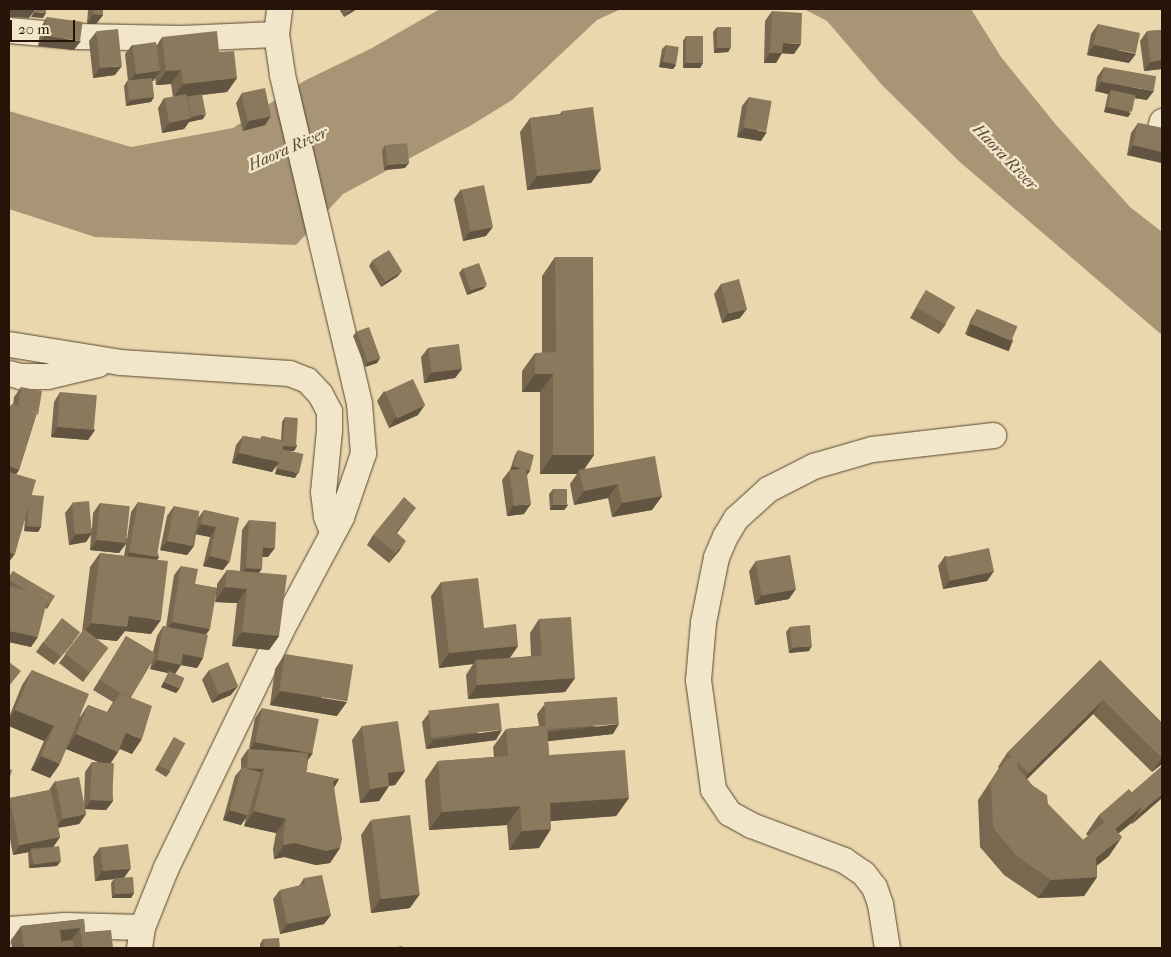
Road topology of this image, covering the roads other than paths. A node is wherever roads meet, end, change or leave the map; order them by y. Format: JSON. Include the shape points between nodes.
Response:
{"nodes":[{"id":1,"x":279,"y":9,"type":"edge"},
{"id":2,"x":9,"y":30,"type":"edge"},
{"id":3,"x":276,"y":34,"type":"junction"},
{"id":4,"x":1162,"y":121,"type":"edge"},
{"id":5,"x":1162,"y":135,"type":"edge"},
{"id":6,"x":9,"y":344,"type":"edge"},
{"id":7,"x":110,"y":360,"type":"junction"},
{"id":8,"x":9,"y":373,"type":"edge"},
{"id":9,"x":993,"y":435,"type":"dead end"},
{"id":10,"x":332,"y":532,"type":"junction"},
{"id":11,"x":9,"y":928,"type":"edge"},
{"id":12,"x":141,"y":938,"type":"edge"},
{"id":13,"x":887,"y":948,"type":"edge"}],
"edges":[{"from":1,"to":3,"type":"street"},
{"from":2,"to":3,"type":"street","via":[[78,36]]},
{"from":3,"to":10,"type":"street","via":[[282,74],[360,403],[363,453],[341,517]]},
{"from":4,"to":5,"type":"street","via":[[1158,134]]},
{"from":6,"to":7,"type":"street"},
{"from":7,"to":8,"type":"street","via":[[46,376]]},
{"from":7,"to":10,"type":"street","via":[[289,373],[307,380],[320,394],[329,412],[323,492]]},
{"from":9,"to":13,"type":"street","via":[[872,449],[813,466],[768,489],[736,518],[716,557],[703,622],[698,680],[713,789],[729,813],[743,821],[844,860],[863,873],[874,887],[880,904]]},
{"from":10,"to":12,"type":"street","via":[[192,811],[166,867]]},
{"from":11,"to":12,"type":"street","via":[[64,925]]}]}
